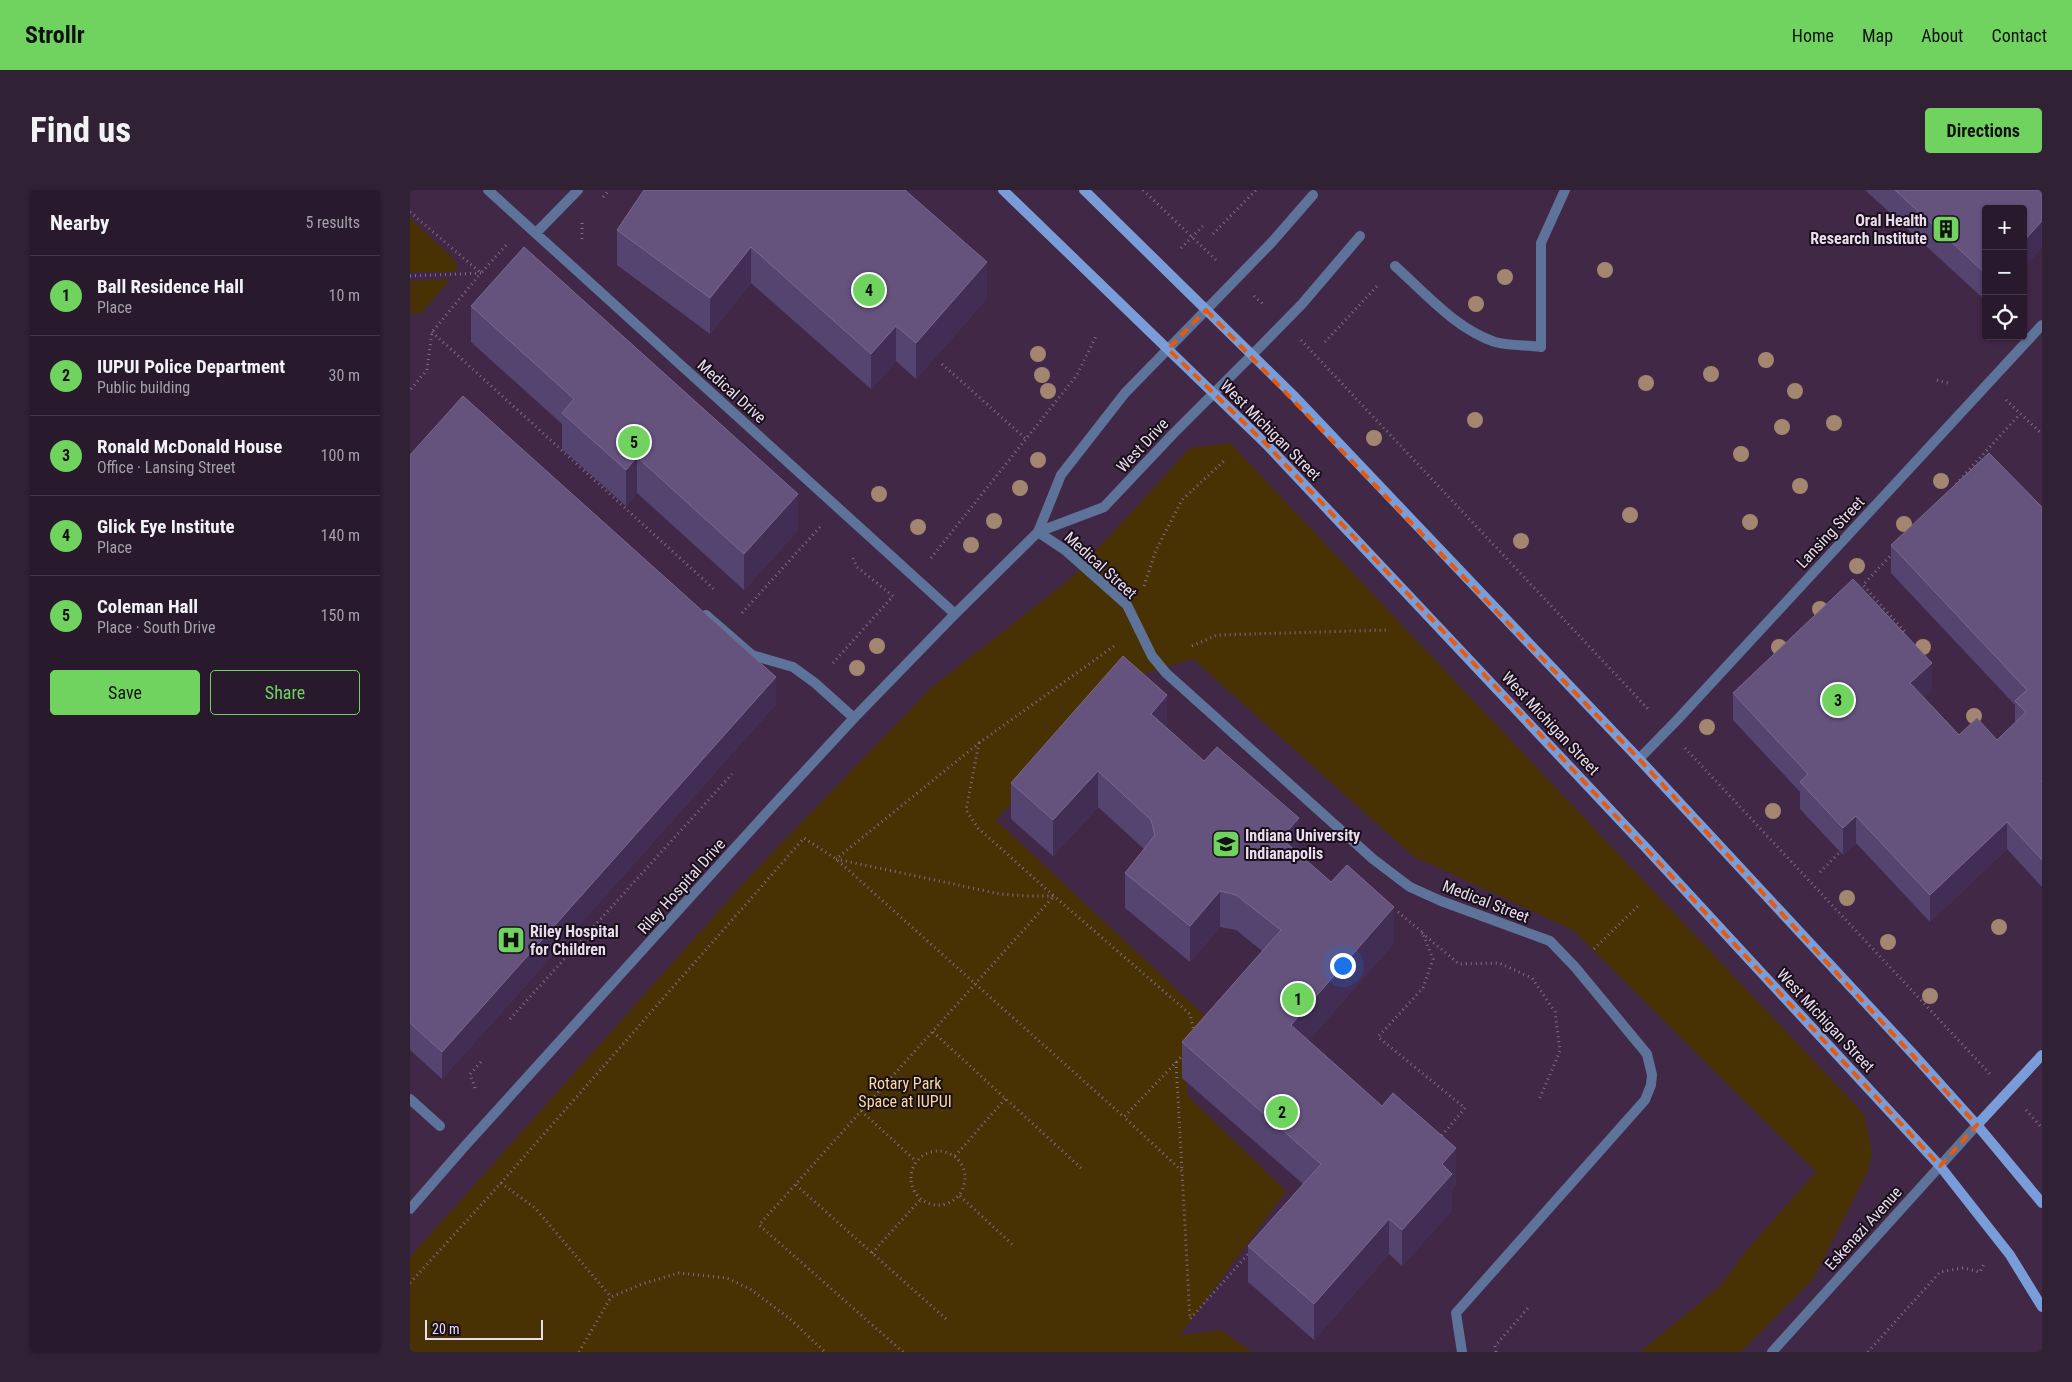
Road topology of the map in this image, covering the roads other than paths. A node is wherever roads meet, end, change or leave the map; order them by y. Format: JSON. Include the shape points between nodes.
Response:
{"nodes":[{"id":1,"x":488,"y":190,"type":"edge"},
{"id":2,"x":578,"y":190,"type":"edge"},
{"id":3,"x":1003,"y":190,"type":"edge"},
{"id":4,"x":1084,"y":190,"type":"edge"},
{"id":5,"x":1565,"y":190,"type":"edge"},
{"id":6,"x":1314,"y":195,"type":"dead end"},
{"id":7,"x":536,"y":233,"type":"junction"},
{"id":8,"x":1360,"y":236,"type":"dead end"},
{"id":9,"x":1395,"y":266,"type":"road end"},
{"id":10,"x":1206,"y":310,"type":"junction"},
{"id":11,"x":2042,"y":325,"type":"edge"},
{"id":12,"x":1168,"y":349,"type":"junction"},
{"id":13,"x":1252,"y":355,"type":"junction"},
{"id":14,"x":1213,"y":394,"type":"junction"},
{"id":15,"x":1038,"y":532,"type":"junction"},
{"id":16,"x":700,"y":609,"type":"edge"},
{"id":17,"x":955,"y":614,"type":"junction"},
{"id":18,"x":854,"y":718,"type":"junction"},
{"id":19,"x":1639,"y":758,"type":"junction"},
{"id":20,"x":2042,"y":1055,"type":"edge"},
{"id":21,"x":410,"y":1099,"type":"edge"},
{"id":22,"x":1977,"y":1125,"type":"junction"},
{"id":23,"x":440,"y":1126,"type":"dead end"},
{"id":24,"x":1940,"y":1166,"type":"junction"},
{"id":25,"x":2042,"y":1203,"type":"edge"},
{"id":26,"x":410,"y":1209,"type":"edge"},
{"id":27,"x":2042,"y":1307,"type":"edge"},
{"id":28,"x":1462,"y":1352,"type":"edge"},
{"id":29,"x":1772,"y":1352,"type":"edge"}],
"edges":[{"from":1,"to":7,"type":"street","name":"Medical Drive"},
{"from":2,"to":7,"type":"street"},
{"from":3,"to":12,"type":"main road","name":"West Michigan Street"},
{"from":4,"to":10,"type":"main road"},
{"from":5,"to":9,"type":"street","via":[[1541,243],[1541,347],[1497,342],[1474,332]]},
{"from":6,"to":10,"type":"street","name":"West Drive"},
{"from":7,"to":17,"type":"street","name":"Medical Drive"},
{"from":8,"to":13,"type":"street","name":"West Drive"},
{"from":10,"to":12,"type":"street","name":"West Drive"},
{"from":10,"to":13,"type":"main road"},
{"from":11,"to":19,"type":"street","name":"Lansing Street"},
{"from":12,"to":14,"type":"main road","name":"West Michigan Street"},
{"from":12,"to":15,"type":"street","name":"West Drive","via":[[1125,393],[1061,475]]},
{"from":13,"to":14,"type":"street","name":"West Drive"},
{"from":13,"to":19,"type":"main road"},
{"from":14,"to":15,"type":"street","name":"West Drive","via":[[1104,507]]},
{"from":14,"to":24,"type":"main road","name":"West Michigan Street","via":[[1267,445],[1506,697]]},
{"from":15,"to":17,"type":"street","name":"West Drive"},
{"from":15,"to":28,"type":"street","name":"Medical Street","via":[[1065,550],[1127,605],[1152,656],[1166,673],[1373,859],[1410,886],[1436,899],[1550,941],[1575,966],[1644,1050],[1652,1075],[1651,1085],[1641,1105],[1456,1313]]},
{"from":16,"to":18,"type":"street","via":[[752,656],[793,668]]},
{"from":17,"to":18,"type":"street","name":"West Drive"},
{"from":18,"to":26,"type":"street","name":"Riley Hospital Drive"},
{"from":19,"to":22,"type":"main road"},
{"from":20,"to":22,"type":"main road"},
{"from":21,"to":23,"type":"street"},
{"from":22,"to":24,"type":"street","name":"Eskenazi Avenue"},
{"from":22,"to":25,"type":"main road"},
{"from":24,"to":27,"type":"main road","name":"West Michigan Street","via":[[2010,1255]]},
{"from":24,"to":29,"type":"street","name":"Eskenazi Avenue"}]}
